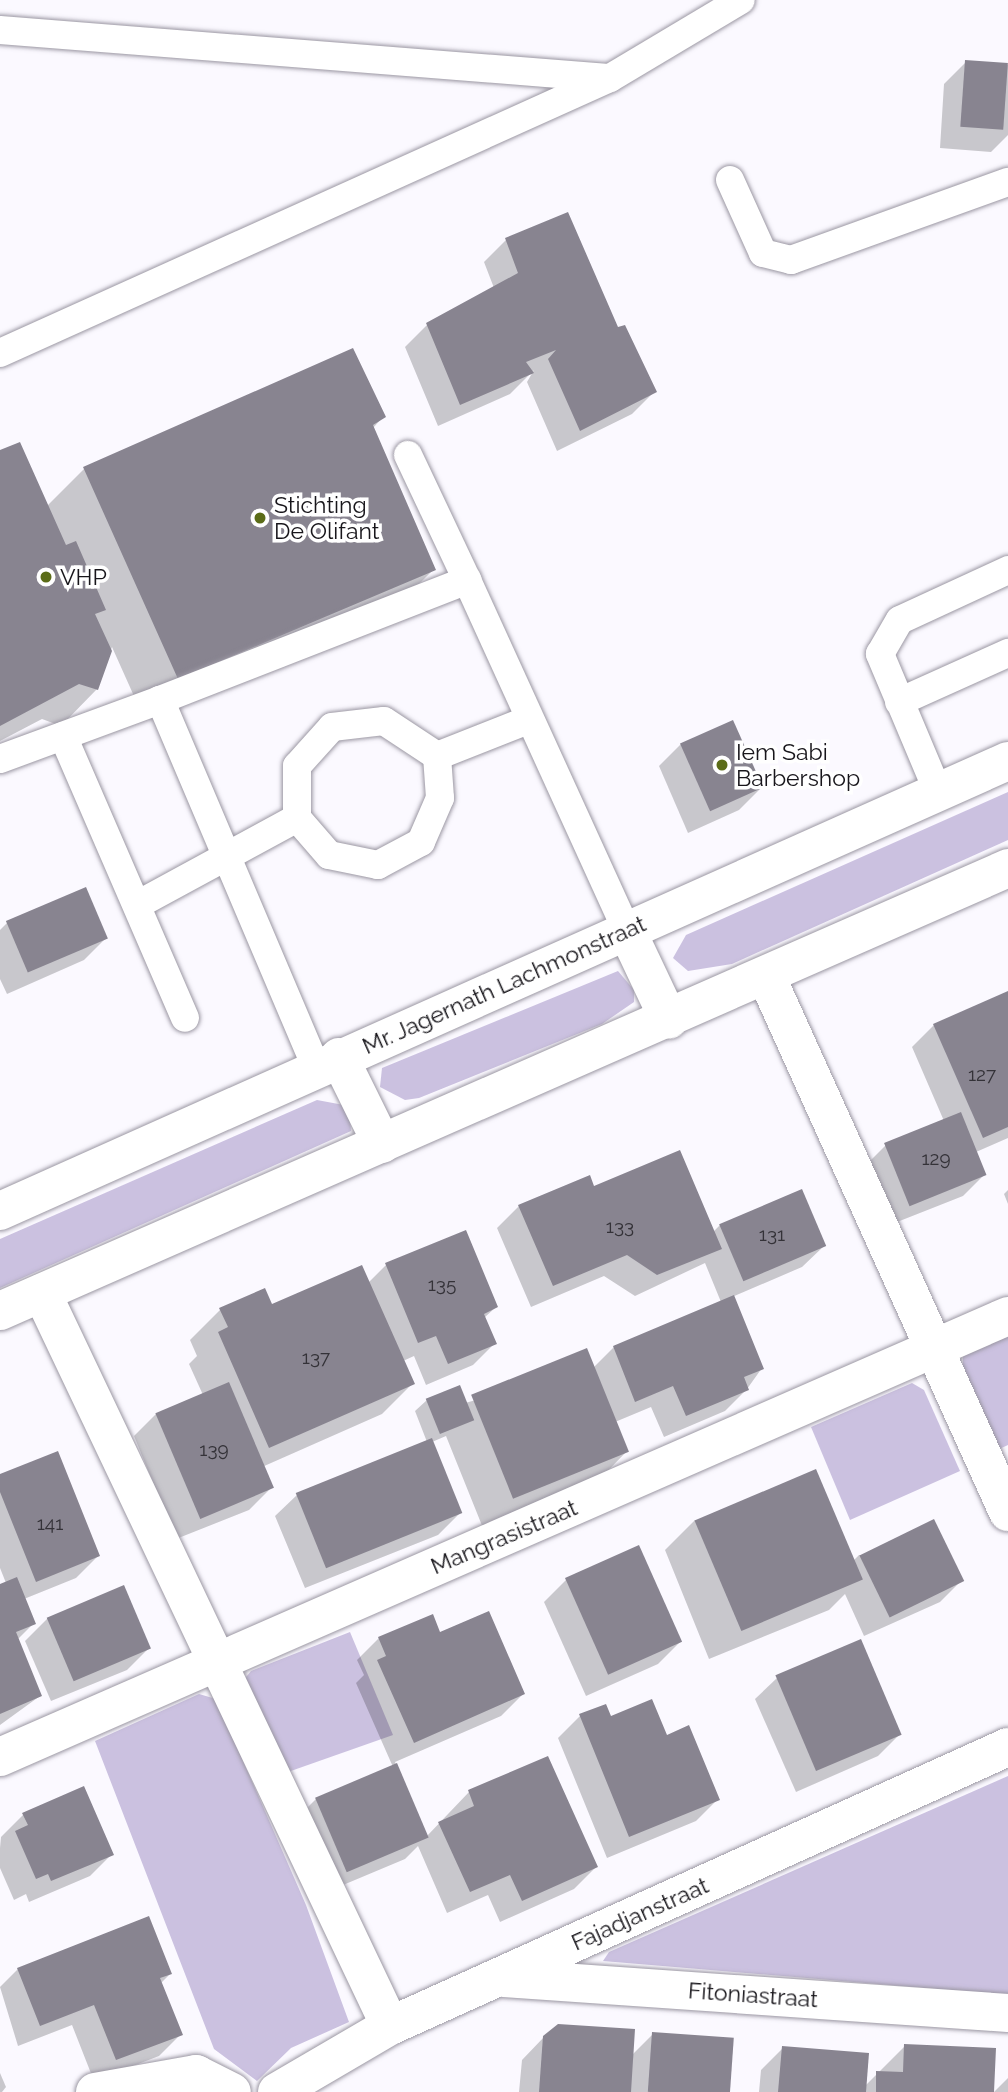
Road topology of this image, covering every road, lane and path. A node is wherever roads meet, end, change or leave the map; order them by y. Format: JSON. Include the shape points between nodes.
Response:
{"nodes":[{"id":1,"x":741,"y":0,"type":"edge"},
{"id":2,"x":0,"y":30,"type":"edge"},
{"id":3,"x":610,"y":78,"type":"junction"},
{"id":4,"x":730,"y":180,"type":"dead end"},
{"id":5,"x":1008,"y":182,"type":"edge"},
{"id":6,"x":0,"y":353,"type":"edge"},
{"id":7,"x":408,"y":455,"type":"dead end"},
{"id":8,"x":1008,"y":570,"type":"edge"},
{"id":9,"x":467,"y":580,"type":"junction"},
{"id":10,"x":1008,"y":653,"type":"edge"},
{"id":11,"x":160,"y":700,"type":"junction"},
{"id":12,"x":900,"y":702,"type":"junction"},
{"id":13,"x":528,"y":720,"type":"junction"},
{"id":14,"x":63,"y":736,"type":"junction"},
{"id":15,"x":437,"y":756,"type":"junction"},
{"id":16,"x":0,"y":760,"type":"edge"},
{"id":17,"x":1008,"y":761,"type":"edge"},
{"id":18,"x":938,"y":792,"type":"junction"},
{"id":19,"x":297,"y":818,"type":"junction"},
{"id":20,"x":226,"y":860,"type":"junction"},
{"id":21,"x":1008,"y":868,"type":"edge"},
{"id":22,"x":137,"y":905,"type":"junction"},
{"id":23,"x":627,"y":931,"type":"junction"},
{"id":24,"x":766,"y":978,"type":"junction"},
{"id":25,"x":186,"y":1018,"type":"dead end"},
{"id":26,"x":669,"y":1020,"type":"junction"},
{"id":27,"x":327,"y":1062,"type":"junction"},
{"id":28,"x":383,"y":1144,"type":"junction"},
{"id":29,"x":0,"y":1211,"type":"edge"},
{"id":30,"x":43,"y":1293,"type":"junction"},
{"id":31,"x":0,"y":1311,"type":"edge"},
{"id":32,"x":1008,"y":1316,"type":"edge"},
{"id":33,"x":932,"y":1352,"type":"junction"},
{"id":34,"x":1008,"y":1512,"type":"edge"},
{"id":35,"x":213,"y":1663,"type":"junction"},
{"id":36,"x":1008,"y":1747,"type":"edge"},
{"id":37,"x":0,"y":1757,"type":"edge"},
{"id":38,"x":498,"y":1978,"type":"junction"},
{"id":39,"x":1008,"y":2012,"type":"edge"},
{"id":40,"x":390,"y":2026,"type":"junction"},
{"id":41,"x":95,"y":2092,"type":"edge"},
{"id":42,"x":232,"y":2092,"type":"edge"},
{"id":43,"x":277,"y":2092,"type":"edge"}],
"edges":[{"from":1,"to":3,"type":"lane"},
{"from":2,"to":3,"type":"lane"},
{"from":3,"to":6,"type":"lane"},
{"from":4,"to":5,"type":"lane","via":[[763,253],[791,260]]},
{"from":7,"to":9,"type":"lane"},
{"from":8,"to":12,"type":"lane","via":[[900,620],[880,654]]},
{"from":9,"to":11,"type":"lane"},
{"from":9,"to":13,"type":"lane"},
{"from":10,"to":12,"type":"lane"},
{"from":11,"to":14,"type":"lane"},
{"from":11,"to":20,"type":"lane"},
{"from":12,"to":18,"type":"lane"},
{"from":13,"to":15,"type":"lane"},
{"from":13,"to":23,"type":"lane"},
{"from":14,"to":16,"type":"lane"},
{"from":14,"to":22,"type":"lane"},
{"from":15,"to":19,"type":"lane","via":[[384,721],[332,727],[297,766]]},
{"from":15,"to":19,"type":"lane","via":[[440,797],[421,842],[378,865],[329,855]]},
{"from":17,"to":18,"type":"street","name":"Mr. Jagernath Lachmonstraat"},
{"from":18,"to":23,"type":"street","name":"Mr. Jagernath Lachmonstraat"},
{"from":19,"to":20,"type":"lane"},
{"from":20,"to":22,"type":"lane"},
{"from":20,"to":27,"type":"lane"},
{"from":21,"to":24,"type":"street"},
{"from":22,"to":25,"type":"lane"},
{"from":23,"to":26,"type":"street"},
{"from":23,"to":27,"type":"street","name":"Mr. Jagernath Lachmonstraat"},
{"from":24,"to":26,"type":"street"},
{"from":24,"to":33,"type":"street"},
{"from":26,"to":28,"type":"street"},
{"from":27,"to":28,"type":"street"},
{"from":27,"to":29,"type":"street","name":"Mr. Jagernath Lachmonstraat"},
{"from":28,"to":30,"type":"street"},
{"from":30,"to":31,"type":"street"},
{"from":30,"to":35,"type":"street"},
{"from":32,"to":33,"type":"street","name":"Mangrasistraat"},
{"from":33,"to":34,"type":"street"},
{"from":33,"to":35,"type":"street","name":"Mangrasistraat"},
{"from":35,"to":37,"type":"street","name":"Mangrasistraat"},
{"from":35,"to":40,"type":"street"},
{"from":36,"to":38,"type":"street","name":"Fajadjanstraat"},
{"from":38,"to":39,"type":"street","name":"Fitoniastraat"},
{"from":38,"to":40,"type":"street","name":"Fajadjanstraat"},
{"from":40,"to":43,"type":"street","name":"Fajadjanstraat"},
{"from":41,"to":42,"type":"street","via":[[197,2074]]}]}
